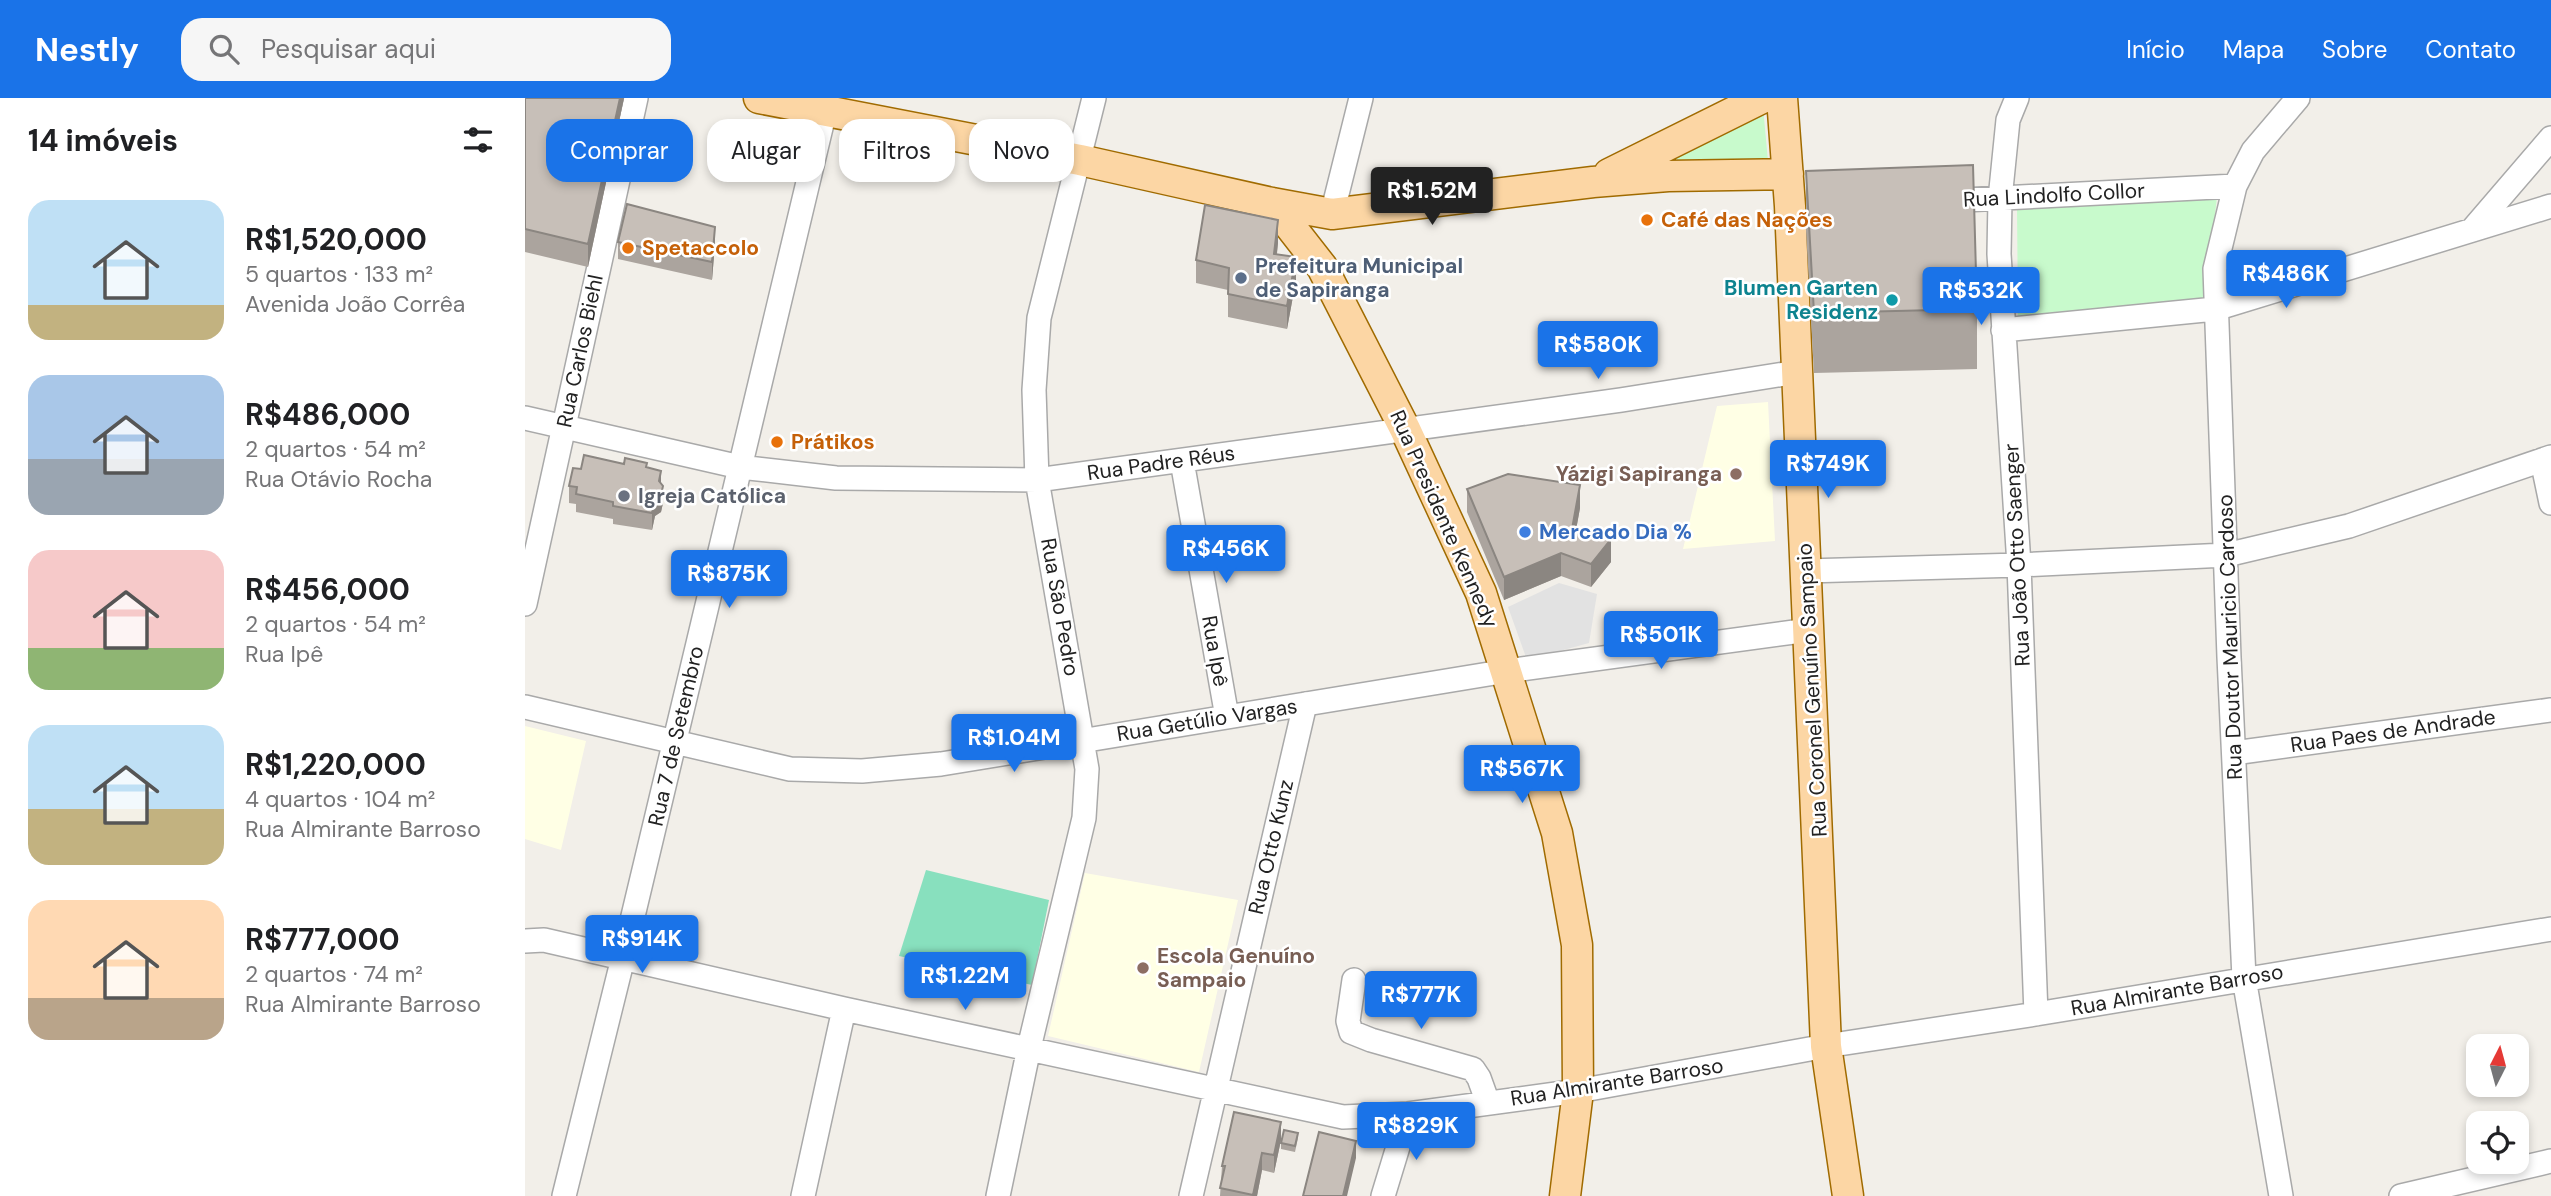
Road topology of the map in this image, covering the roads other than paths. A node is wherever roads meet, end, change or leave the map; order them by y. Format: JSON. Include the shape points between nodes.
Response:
{"nodes":[{"id":1,"x":636,"y":98,"type":"edge"},
{"id":2,"x":759,"y":98,"type":"edge"},
{"id":3,"x":1094,"y":98,"type":"edge"},
{"id":4,"x":1361,"y":98,"type":"edge"},
{"id":5,"x":1762,"y":98,"type":"edge"},
{"id":6,"x":1782,"y":98,"type":"edge"},
{"id":7,"x":2017,"y":98,"type":"edge"},
{"id":8,"x":2298,"y":98,"type":"edge"},
{"id":9,"x":837,"y":108,"type":"edge"},
{"id":10,"x":2551,"y":138,"type":"edge"},
{"id":11,"x":1080,"y":160,"type":"junction"},
{"id":12,"x":1665,"y":162,"type":"junction"},
{"id":13,"x":1789,"y":174,"type":"junction"},
{"id":14,"x":2235,"y":186,"type":"junction"},
{"id":15,"x":2000,"y":199,"type":"junction"},
{"id":16,"x":1921,"y":202,"type":"edge"},
{"id":17,"x":1272,"y":203,"type":"junction"},
{"id":18,"x":2551,"y":206,"type":"edge"},
{"id":19,"x":1332,"y":214,"type":"junction"},
{"id":20,"x":2472,"y":230,"type":"junction"},
{"id":21,"x":1322,"y":267,"type":"junction"},
{"id":22,"x":2215,"y":309,"type":"junction"},
{"id":23,"x":2004,"y":330,"type":"junction"},
{"id":24,"x":1797,"y":372,"type":"junction"},
{"id":25,"x":525,"y":418,"type":"edge"},
{"id":26,"x":563,"y":427,"type":"junction"},
{"id":27,"x":1405,"y":429,"type":"junction"},
{"id":28,"x":2546,"y":458,"type":"edge"},
{"id":29,"x":1182,"y":461,"type":"junction"},
{"id":30,"x":740,"y":467,"type":"junction"},
{"id":31,"x":1037,"y":480,"type":"junction"},
{"id":32,"x":2551,"y":503,"type":"edge"},
{"id":33,"x":2226,"y":555,"type":"junction"},
{"id":34,"x":2019,"y":565,"type":"junction"},
{"id":35,"x":1806,"y":571,"type":"junction"},
{"id":36,"x":525,"y":604,"type":"edge"},
{"id":37,"x":1809,"y":630,"type":"junction"},
{"id":38,"x":1507,"y":671,"type":"junction"},
{"id":39,"x":1305,"y":704,"type":"junction"},
{"id":40,"x":525,"y":707,"type":"edge"},
{"id":41,"x":2551,"y":710,"type":"edge"},
{"id":42,"x":1227,"y":717,"type":"junction"},
{"id":43,"x":1084,"y":740,"type":"junction"},
{"id":44,"x":674,"y":743,"type":"junction"},
{"id":45,"x":2234,"y":753,"type":"junction"},
{"id":46,"x":2551,"y":929,"type":"edge"},
{"id":47,"x":525,"y":941,"type":"edge"},
{"id":48,"x":623,"y":958,"type":"junction"},
{"id":49,"x":2243,"y":978,"type":"junction"},
{"id":50,"x":1354,"y":980,"type":"dead end"},
{"id":51,"x":844,"y":1009,"type":"junction"},
{"id":52,"x":2036,"y":1014,"type":"junction"},
{"id":53,"x":1826,"y":1046,"type":"junction"},
{"id":54,"x":1029,"y":1048,"type":"junction"},
{"id":55,"x":1215,"y":1090,"type":"junction"},
{"id":56,"x":1579,"y":1091,"type":"junction"},
{"id":57,"x":1488,"y":1103,"type":"junction"},
{"id":58,"x":1408,"y":1114,"type":"junction"},
{"id":59,"x":2551,"y":1161,"type":"edge"},
{"id":60,"x":564,"y":1196,"type":"edge"},
{"id":61,"x":803,"y":1196,"type":"edge"},
{"id":62,"x":998,"y":1196,"type":"edge"},
{"id":63,"x":1191,"y":1196,"type":"edge"},
{"id":64,"x":1383,"y":1196,"type":"edge"},
{"id":65,"x":1565,"y":1196,"type":"edge"},
{"id":66,"x":1848,"y":1196,"type":"edge"},
{"id":67,"x":2281,"y":1196,"type":"edge"},
{"id":68,"x":2402,"y":1196,"type":"edge"}],
"edges":[{"from":1,"to":26,"type":"street","name":"Rua Carlos Biehl"},
{"from":2,"to":9,"type":"main road"},
{"from":3,"to":11,"type":"street","name":"Rua São Pedro"},
{"from":4,"to":19,"type":"street"},
{"from":5,"to":12,"type":"main road"},
{"from":6,"to":13,"type":"main road","name":"Rua Coronel Genuíno Sampaio"},
{"from":7,"to":15,"type":"street","name":"Rua João Otto Saenger","via":[[2008,120]]},
{"from":8,"to":14,"type":"street","name":"Rua Doutor Mauricio Cardoso","via":[[2253,151]]},
{"from":9,"to":11,"type":"main road"},
{"from":9,"to":30,"type":"street","name":"Rua 7 de Setembro"},
{"from":10,"to":20,"type":"street"},
{"from":11,"to":17,"type":"main road"},
{"from":11,"to":31,"type":"street","name":"Rua São Pedro","via":[[1039,318],[1034,390]]},
{"from":12,"to":13,"type":"main road"},
{"from":12,"to":19,"type":"main road","via":[[1593,182]]},
{"from":13,"to":24,"type":"main road","name":"Rua Coronel Genuíno Sampaio","via":[[1803,205]]},
{"from":14,"to":15,"type":"street","name":"Rua Lindolfo Collor"},
{"from":14,"to":22,"type":"street","name":"Rua Doutor Mauricio Cardoso","via":[[2215,269]]},
{"from":15,"to":16,"type":"street","name":"Rua Lindolfo Collor"},
{"from":15,"to":23,"type":"street","name":"Rua João Otto Saenger"},
{"from":17,"to":19,"type":"main road"},
{"from":17,"to":21,"type":"main road","name":"Rua Presidente Kennedy"},
{"from":18,"to":20,"type":"street"},
{"from":19,"to":21,"type":"main road"},
{"from":20,"to":22,"type":"street"},
{"from":21,"to":27,"type":"main road","name":"Rua Presidente Kennedy"},
{"from":22,"to":23,"type":"street"},
{"from":22,"to":33,"type":"street","name":"Rua Doutor Mauricio Cardoso"},
{"from":23,"to":34,"type":"street","name":"Rua João Otto Saenger"},
{"from":24,"to":27,"type":"street","name":"Rua Padre Réus"},
{"from":24,"to":35,"type":"main road","name":"Rua Coronel Genuíno Sampaio"},
{"from":25,"to":26,"type":"street","name":"Rua Padre Réus"},
{"from":26,"to":30,"type":"street","name":"Rua Padre Réus"},
{"from":26,"to":36,"type":"street","name":"Rua Carlos Biehl"},
{"from":27,"to":29,"type":"street","name":"Rua Padre Réus"},
{"from":27,"to":38,"type":"main road","name":"Rua Presidente Kennedy","via":[[1481,593]]},
{"from":28,"to":32,"type":"street"},
{"from":28,"to":33,"type":"street","via":[[2349,526]]},
{"from":29,"to":31,"type":"street","name":"Rua Padre Réus"},
{"from":29,"to":42,"type":"street","name":"Rua Ipê"},
{"from":30,"to":31,"type":"street","name":"Rua Padre Réus","via":[[836,478]]},
{"from":30,"to":44,"type":"street","name":"Rua 7 de Setembro"},
{"from":31,"to":43,"type":"street","name":"Rua São Pedro"},
{"from":33,"to":34,"type":"street"},
{"from":33,"to":45,"type":"street","name":"Rua Doutor Mauricio Cardoso"},
{"from":34,"to":35,"type":"street"},
{"from":34,"to":52,"type":"street","name":"Rua João Otto Saenger"},
{"from":35,"to":37,"type":"main road","name":"Rua Coronel Genuíno Sampaio"},
{"from":37,"to":38,"type":"street","name":"Rua Getúlio Vargas"},
{"from":37,"to":53,"type":"main road","name":"Rua Coronel Genuíno Sampaio"},
{"from":38,"to":39,"type":"street","name":"Rua Getúlio Vargas"},
{"from":38,"to":56,"type":"main road","name":"Rua Presidente Kennedy","via":[[1557,833],[1577,944]]},
{"from":39,"to":42,"type":"street","name":"Rua Getúlio Vargas"},
{"from":39,"to":55,"type":"street","name":"Rua Otto Kunz"},
{"from":40,"to":44,"type":"street","name":"Rua Getúlio Vargas"},
{"from":41,"to":45,"type":"street","name":"Rua Paes de Andrade"},
{"from":42,"to":43,"type":"street","name":"Rua Getúlio Vargas"},
{"from":43,"to":44,"type":"street","name":"Rua Getúlio Vargas","via":[[941,764],[862,771],[790,769]]},
{"from":43,"to":54,"type":"street","name":"Rua São Pedro","via":[[1084,818]]},
{"from":44,"to":48,"type":"street","name":"Rua 7 de Setembro"},
{"from":45,"to":49,"type":"street","name":"Rua Doutor Mauricio Cardoso"},
{"from":46,"to":49,"type":"street","name":"Rua Almirante Barroso"},
{"from":47,"to":48,"type":"street","name":"Rua Almirante Barroso","via":[[544,940]]},
{"from":48,"to":51,"type":"street","name":"Rua Almirante Barroso"},
{"from":48,"to":60,"type":"street","name":"Rua 7 de Setembro"},
{"from":49,"to":52,"type":"street","name":"Rua Almirante Barroso"},
{"from":49,"to":67,"type":"street","name":"Rua Doutor Mauricio Cardoso"},
{"from":50,"to":57,"type":"street","via":[[1348,1021],[1351,1032],[1473,1069]]},
{"from":51,"to":54,"type":"street","name":"Rua Almirante Barroso"},
{"from":51,"to":61,"type":"street"},
{"from":52,"to":53,"type":"street","name":"Rua Almirante Barroso"},
{"from":53,"to":56,"type":"street","name":"Rua Almirante Barroso"},
{"from":53,"to":66,"type":"main road","name":"Rua Coronel Genuíno Sampaio"},
{"from":54,"to":55,"type":"street","name":"Rua Almirante Barroso"},
{"from":54,"to":62,"type":"street","name":"Rua São Pedro"},
{"from":55,"to":58,"type":"street","name":"Rua Almirante Barroso","via":[[1343,1117]]},
{"from":55,"to":63,"type":"street","name":"Rua Otto Kunz"},
{"from":56,"to":57,"type":"street","name":"Rua Almirante Barroso"},
{"from":56,"to":65,"type":"main road","name":"Rua Presidente Kennedy"},
{"from":57,"to":58,"type":"street","name":"Rua Almirante Barroso"},
{"from":58,"to":64,"type":"street"},
{"from":59,"to":68,"type":"street"}]}
